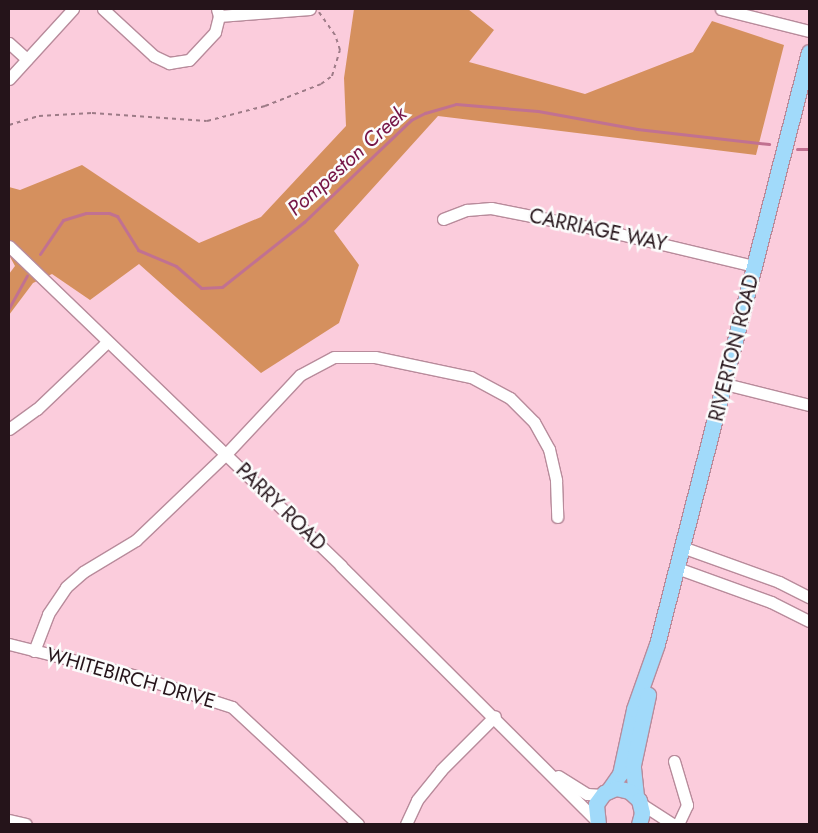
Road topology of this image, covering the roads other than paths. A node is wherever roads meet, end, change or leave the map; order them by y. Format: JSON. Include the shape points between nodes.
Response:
{"nodes":[{"id":1,"x":72,"y":9,"type":"edge"},
{"id":2,"x":103,"y":9,"type":"edge"},
{"id":3,"x":310,"y":9,"type":"edge"},
{"id":4,"x":721,"y":9,"type":"edge"},
{"id":5,"x":218,"y":12,"type":"edge"},
{"id":6,"x":809,"y":31,"type":"edge"},
{"id":7,"x":9,"y":42,"type":"edge"},
{"id":8,"x":809,"y":52,"type":"edge"},
{"id":9,"x":27,"y":59,"type":"junction"},
{"id":10,"x":9,"y":79,"type":"edge"},
{"id":11,"x":443,"y":219,"type":"dead end"},
{"id":12,"x":9,"y":246,"type":"edge"},
{"id":13,"x":754,"y":266,"type":"junction"},
{"id":14,"x":107,"y":342,"type":"junction"},
{"id":15,"x":726,"y":384,"type":"junction"},
{"id":16,"x":809,"y":405,"type":"edge"},
{"id":17,"x":9,"y":429,"type":"edge"},
{"id":18,"x":226,"y":454,"type":"junction"},
{"id":19,"x":557,"y":517,"type":"dead end"},
{"id":20,"x":682,"y":547,"type":"junction"},
{"id":21,"x":677,"y":568,"type":"junction"},
{"id":22,"x":779,"y":582,"type":"junction"},
{"id":23,"x":809,"y":597,"type":"edge"},
{"id":24,"x":771,"y":602,"type":"junction"},
{"id":25,"x":809,"y":621,"type":"edge"},
{"id":26,"x":9,"y":644,"type":"edge"},
{"id":27,"x":657,"y":644,"type":"junction"},
{"id":28,"x":34,"y":651,"type":"junction"},
{"id":29,"x":495,"y":716,"type":"junction"},
{"id":30,"x":674,"y":760,"type":"dead end"},
{"id":31,"x":550,"y":771,"type":"junction"},
{"id":32,"x":605,"y":793,"type":"junction"},
{"id":33,"x":638,"y":799,"type":"junction"},
{"id":34,"x":9,"y":820,"type":"edge"},
{"id":35,"x":597,"y":822,"type":"edge"},
{"id":36,"x":26,"y":824,"type":"edge"},
{"id":37,"x":358,"y":824,"type":"edge"},
{"id":38,"x":406,"y":824,"type":"edge"},
{"id":39,"x":639,"y":824,"type":"edge"},
{"id":40,"x":672,"y":824,"type":"edge"},
{"id":41,"x":678,"y":824,"type":"edge"}],
"edges":[{"from":1,"to":9,"type":"street"},
{"from":2,"to":5,"type":"street","via":[[154,56],[169,63],[189,60],[215,32]]},
{"from":3,"to":5,"type":"street"},
{"from":4,"to":6,"type":"street"},
{"from":7,"to":9,"type":"street"},
{"from":8,"to":13,"type":"main road","name":"RIVERTON ROAD"},
{"from":9,"to":10,"type":"street"},
{"from":11,"to":13,"type":"street","name":"CARRIAGE WAY","via":[[467,210],[490,208],[607,231]]},
{"from":12,"to":14,"type":"street","name":"PARRY ROAD"},
{"from":13,"to":15,"type":"main road","name":"RIVERTON ROAD"},
{"from":14,"to":17,"type":"street","via":[[37,409]]},
{"from":14,"to":18,"type":"street","name":"PARRY ROAD"},
{"from":15,"to":16,"type":"street"},
{"from":15,"to":20,"type":"main road","name":"RIVERTON ROAD"},
{"from":18,"to":19,"type":"street","via":[[310,367],[334,357],[375,357],[484,382],[523,408],[549,449],[556,480]]},
{"from":18,"to":28,"type":"street","via":[[136,540],[83,572],[66,587],[48,614]]},
{"from":18,"to":29,"type":"street","name":"PARRY ROAD"},
{"from":20,"to":21,"type":"main road","name":"RIVERTON ROAD"},
{"from":20,"to":22,"type":"street"},
{"from":21,"to":24,"type":"street"},
{"from":21,"to":27,"type":"main road","name":"RIVERTON ROAD"},
{"from":22,"to":23,"type":"street"},
{"from":22,"to":24,"type":"street"},
{"from":24,"to":25,"type":"street"},
{"from":26,"to":28,"type":"street","name":"WHITEBIRCH DRIVE"},
{"from":27,"to":32,"type":"main road","name":"RIVERTON ROAD","via":[[634,709],[620,774]]},
{"from":27,"to":33,"type":"main road","name":"RIVERTON ROAD","via":[[633,765]]},
{"from":28,"to":37,"type":"street","name":"WHITEBIRCH DRIVE","via":[[136,676],[232,707]]},
{"from":29,"to":31,"type":"street","name":"PARRY ROAD"},
{"from":29,"to":38,"type":"street","via":[[440,770],[417,800]]},
{"from":30,"to":41,"type":"street","via":[[687,805]]},
{"from":31,"to":32,"type":"street","name":"PARRY ROAD","via":[[587,794]]},
{"from":31,"to":35,"type":"street","name":"PARRY ROAD","via":[[568,796]]},
{"from":32,"to":33,"type":"main road","via":[[623,789]]},
{"from":32,"to":35,"type":"main road","name":"RIVERTON ROAD","via":[[596,804]]},
{"from":33,"to":39,"type":"main road","name":"RIVERTON ROAD","via":[[642,813]]},
{"from":33,"to":40,"type":"street"},
{"from":34,"to":36,"type":"street"}]}
